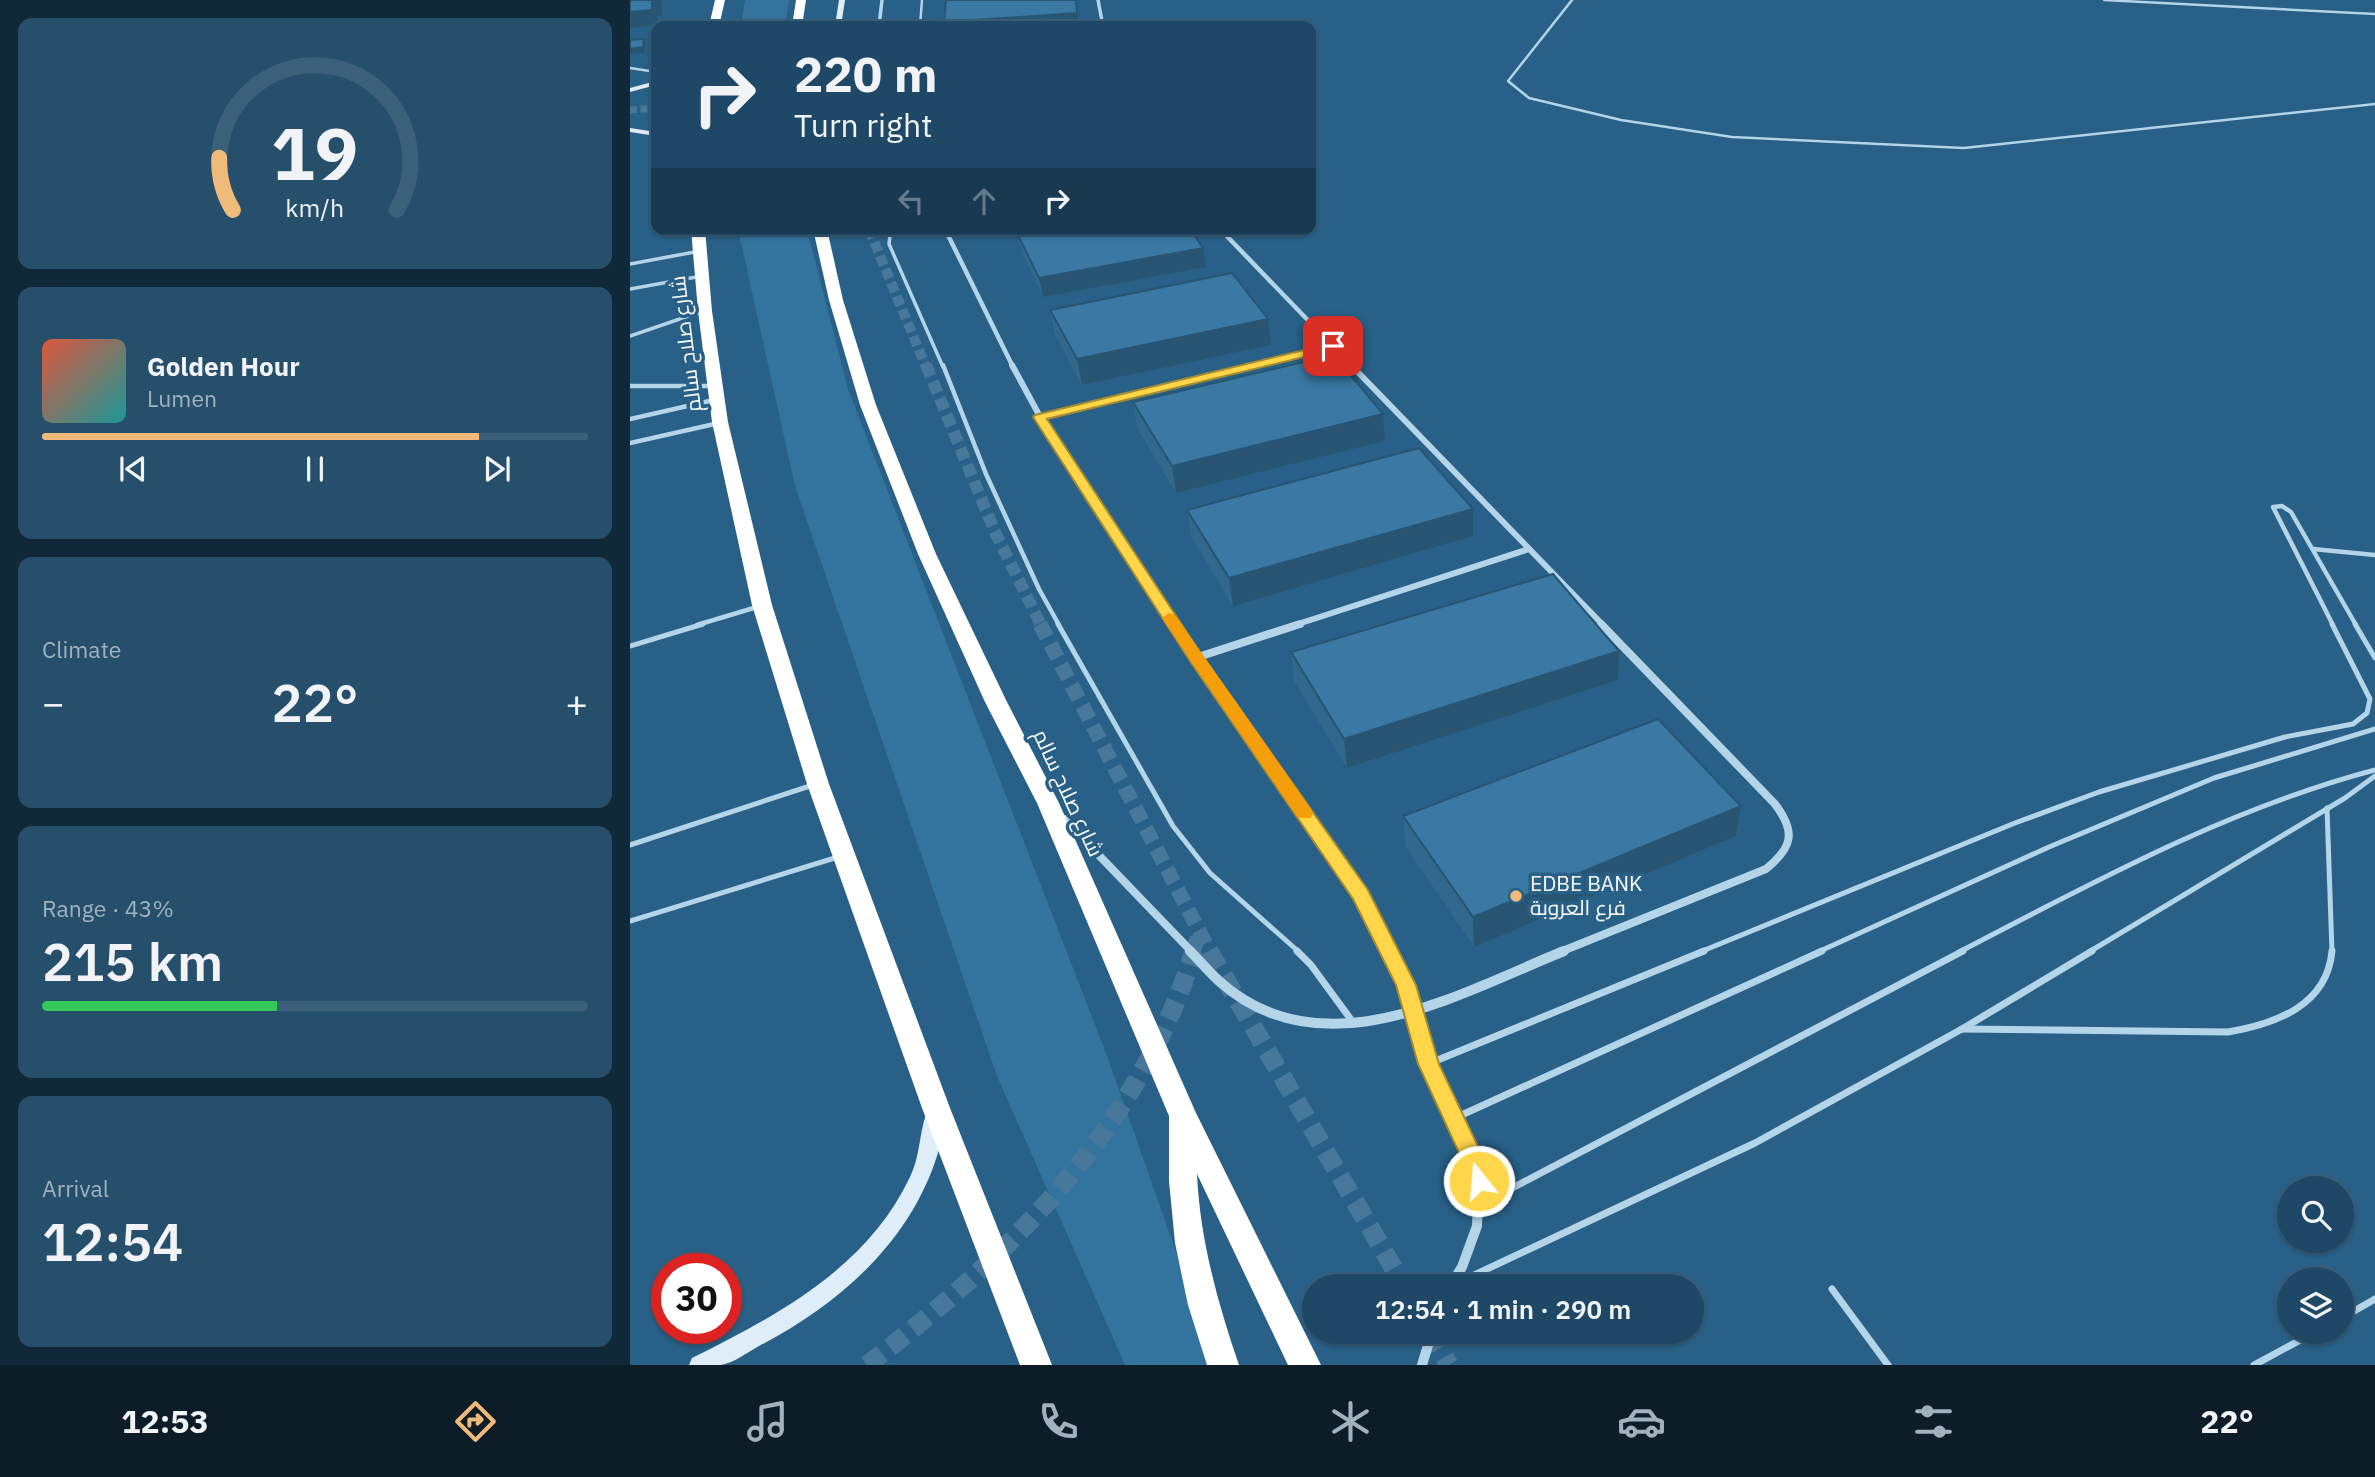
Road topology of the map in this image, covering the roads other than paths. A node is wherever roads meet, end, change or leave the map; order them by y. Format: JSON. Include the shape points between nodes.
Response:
{"nodes":[{"id":1,"x":720,"y":0,"type":"edge"},
{"id":2,"x":801,"y":0,"type":"edge"},
{"id":3,"x":842,"y":0,"type":"edge"},
{"id":4,"x":882,"y":0,"type":"edge"},
{"id":5,"x":922,"y":0,"type":"edge"},
{"id":6,"x":1098,"y":0,"type":"edge"},
{"id":7,"x":1572,"y":0,"type":"edge"},
{"id":8,"x":2104,"y":0,"type":"edge"},
{"id":9,"x":2375,"y":14,"type":"edge"},
{"id":10,"x":715,"y":21,"type":"edge"},
{"id":11,"x":798,"y":21,"type":"edge"},
{"id":12,"x":839,"y":21,"type":"edge"},
{"id":13,"x":880,"y":21,"type":"edge"},
{"id":14,"x":920,"y":21,"type":"edge"},
{"id":15,"x":1102,"y":21,"type":"edge"},
{"id":16,"x":630,"y":68,"type":"edge"},
{"id":17,"x":651,"y":71,"type":"edge"},
{"id":18,"x":651,"y":84,"type":"edge"},
{"id":19,"x":630,"y":90,"type":"edge"},
{"id":20,"x":2375,"y":104,"type":"edge"},
{"id":21,"x":630,"y":130,"type":"edge"},
{"id":22,"x":651,"y":133,"type":"edge"},
{"id":23,"x":821,"y":235,"type":"edge"},
{"id":24,"x":891,"y":235,"type":"edge"},
{"id":25,"x":948,"y":235,"type":"edge"},
{"id":26,"x":1226,"y":235,"type":"edge"},
{"id":27,"x":699,"y":240,"type":"edge"},
{"id":28,"x":630,"y":264,"type":"edge"},
{"id":29,"x":702,"y":276,"type":"junction"},
{"id":30,"x":630,"y":289,"type":"edge"},
{"id":31,"x":705,"y":311,"type":"junction"},
{"id":32,"x":630,"y":336,"type":"edge"},
{"id":33,"x":1333,"y":346,"type":"junction"},
{"id":34,"x":630,"y":386,"type":"edge"},
{"id":35,"x":717,"y":403,"type":"junction"},
{"id":36,"x":1040,"y":417,"type":"junction"},
{"id":37,"x":630,"y":419,"type":"edge"},
{"id":38,"x":630,"y":443,"type":"edge"},
{"id":39,"x":1529,"y":549,"type":"junction"},
{"id":40,"x":2313,"y":549,"type":"junction"},
{"id":41,"x":2375,"y":555,"type":"edge"},
{"id":42,"x":762,"y":605,"type":"junction"},
{"id":43,"x":630,"y":646,"type":"edge"},
{"id":44,"x":1195,"y":658,"type":"junction"},
{"id":45,"x":2375,"y":658,"type":"edge"},
{"id":46,"x":2375,"y":729,"type":"edge"},
{"id":47,"x":2375,"y":770,"type":"edge"},
{"id":48,"x":2375,"y":776,"type":"edge"},
{"id":49,"x":818,"y":784,"type":"junction"},
{"id":50,"x":1048,"y":803,"type":"junction"},
{"id":51,"x":2327,"y":808,"type":"junction"},
{"id":52,"x":630,"y":845,"type":"edge"},
{"id":53,"x":845,"y":854,"type":"junction"},
{"id":54,"x":630,"y":920,"type":"edge"},
{"id":55,"x":1415,"y":1010,"type":"junction"},
{"id":56,"x":1353,"y":1024,"type":"junction"},
{"id":57,"x":1962,"y":1029,"type":"junction"},
{"id":58,"x":1428,"y":1064,"type":"junction"},
{"id":59,"x":936,"y":1108,"type":"junction"},
{"id":60,"x":1183,"y":1115,"type":"junction"},
{"id":61,"x":1455,"y":1118,"type":"junction"},
{"id":62,"x":1479,"y":1205,"type":"junction"},
{"id":63,"x":1458,"y":1274,"type":"edge"},
{"id":64,"x":1476,"y":1274,"type":"edge"},
{"id":65,"x":1832,"y":1289,"type":"dead end"},
{"id":66,"x":2375,"y":1299,"type":"edge"},
{"id":67,"x":2354,"y":1311,"type":"edge"},
{"id":68,"x":1428,"y":1344,"type":"edge"},
{"id":69,"x":2293,"y":1344,"type":"edge"},
{"id":70,"x":700,"y":1365,"type":"edge"},
{"id":71,"x":1036,"y":1365,"type":"edge"},
{"id":72,"x":1223,"y":1365,"type":"edge"},
{"id":73,"x":1305,"y":1365,"type":"edge"},
{"id":74,"x":1422,"y":1365,"type":"edge"},
{"id":75,"x":1888,"y":1365,"type":"edge"},
{"id":76,"x":2254,"y":1365,"type":"edge"}],
"edges":[{"from":1,"to":10,"type":"highway"},
{"from":2,"to":11,"type":"highway"},
{"from":3,"to":12,"type":"main road"},
{"from":4,"to":13,"type":"street"},
{"from":5,"to":14,"type":"lane"},
{"from":6,"to":15,"type":"street"},
{"from":7,"to":20,"type":"lane","via":[[1508,81],[1529,98],[1621,120],[1732,136],[1964,148]]},
{"from":8,"to":9,"type":"lane"},
{"from":16,"to":17,"type":"lane"},
{"from":18,"to":19,"type":"main road"},
{"from":21,"to":22,"type":"main road"},
{"from":23,"to":50,"type":"highway","name":"شارع صلاح سالم","via":[[850,350],[891,467],[954,614]]},
{"from":24,"to":56,"type":"lane","via":[[889,244],[986,474],[1040,589],[1115,728],[1196,858],[1295,948]]},
{"from":25,"to":36,"type":"street"},
{"from":26,"to":33,"type":"street"},
{"from":27,"to":28,"type":"lane"},
{"from":27,"to":29,"type":"highway","name":"شارع صلاح سالم"},
{"from":29,"to":30,"type":"lane"},
{"from":29,"to":31,"type":"highway","name":"شارع صلاح سالم"},
{"from":31,"to":32,"type":"lane"},
{"from":31,"to":35,"type":"highway","name":"شارع صلاح سالم"},
{"from":33,"to":36,"type":"street"},
{"from":33,"to":39,"type":"street"},
{"from":34,"to":35,"type":"lane","via":[[663,388]]},
{"from":35,"to":37,"type":"lane"},
{"from":35,"to":38,"type":"lane"},
{"from":35,"to":42,"type":"highway","name":"شارع صلاح سالم"},
{"from":36,"to":44,"type":"street"},
{"from":39,"to":44,"type":"street"},
{"from":39,"to":55,"type":"street","via":[[1775,804],[1791,832],[1788,846],[1766,869]]},
{"from":40,"to":41,"type":"lane"},
{"from":40,"to":45,"type":"lane"},
{"from":40,"to":58,"type":"lane","via":[[2290,510],[2273,507],[2370,699],[2367,713],[2353,724],[2285,737],[2099,792]]},
{"from":42,"to":43,"type":"lane"},
{"from":42,"to":49,"type":"highway","name":"شارع صلاح سالم"},
{"from":44,"to":55,"type":"street","via":[[1361,895]]},
{"from":46,"to":61,"type":"lane","via":[[2214,779],[2049,847]]},
{"from":47,"to":62,"type":"lane","via":[[2297,792],[2181,839]]},
{"from":48,"to":51,"type":"lane"},
{"from":49,"to":52,"type":"lane"},
{"from":49,"to":53,"type":"highway","name":"شارع صلاح سالم"},
{"from":50,"to":56,"type":"street","via":[[1236,996],[1303,1021]]},
{"from":50,"to":60,"type":"highway","name":"شارع صلاح سالم"},
{"from":51,"to":57,"type":"lane"},
{"from":51,"to":57,"type":"lane","via":[[2332,954],[2328,974],[2302,1007],[2256,1028],[2228,1032]]},
{"from":53,"to":54,"type":"lane"},
{"from":53,"to":59,"type":"highway","name":"شارع صلاح سالم"},
{"from":55,"to":56,"type":"street"},
{"from":55,"to":58,"type":"street"},
{"from":57,"to":64,"type":"lane","via":[[1755,1143]]},
{"from":58,"to":61,"type":"street"},
{"from":59,"to":70,"type":"main road","via":[[929,1153],[916,1187],[856,1267],[812,1304]]},
{"from":59,"to":71,"type":"highway","name":"شارع صلاح سالم"},
{"from":60,"to":72,"type":"highway","via":[[1183,1192],[1190,1246]]},
{"from":60,"to":73,"type":"highway","name":"شارع صلاح سالم"},
{"from":61,"to":62,"type":"street","via":[[1473,1159]]},
{"from":62,"to":63,"type":"street","via":[[1471,1247]]},
{"from":65,"to":75,"type":"lane"},
{"from":66,"to":67,"type":"lane"},
{"from":68,"to":74,"type":"street"},
{"from":69,"to":76,"type":"lane"}]}
